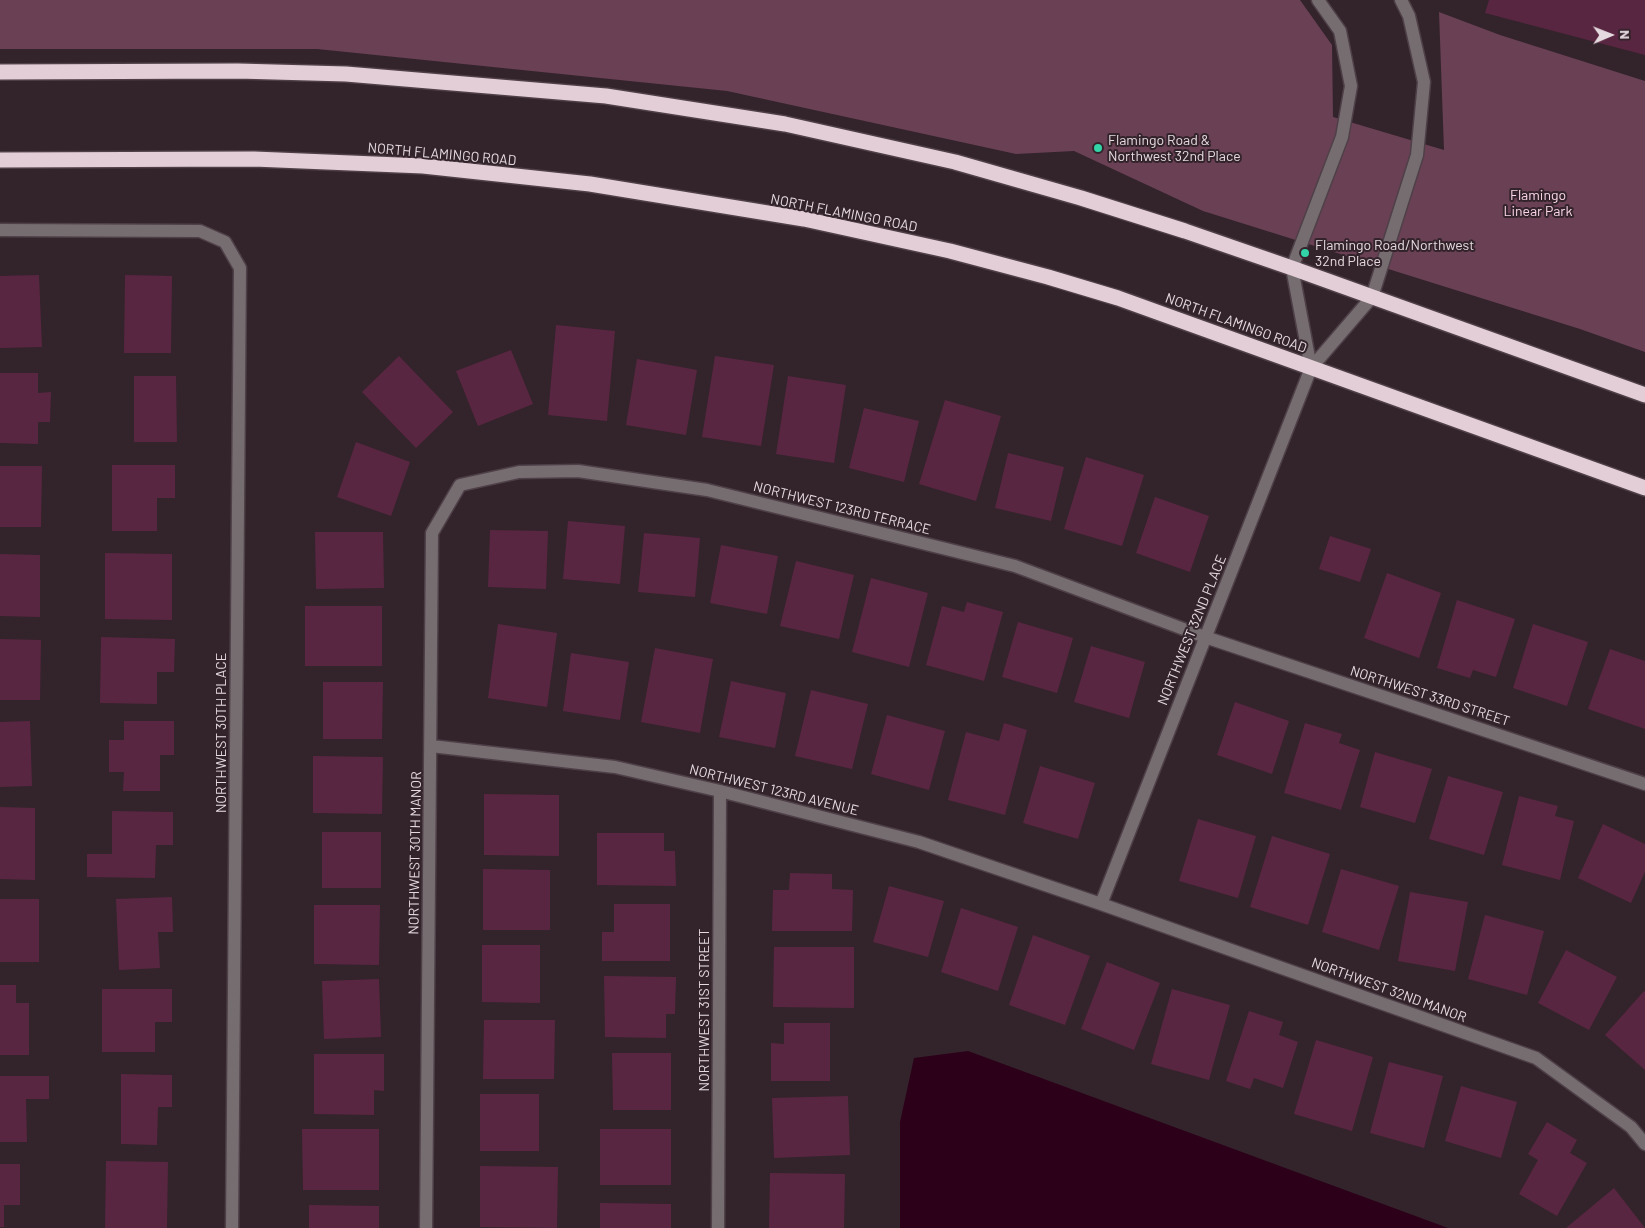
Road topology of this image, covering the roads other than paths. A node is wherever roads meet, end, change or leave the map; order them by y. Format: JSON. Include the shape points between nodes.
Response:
{"nodes":[{"id":1,"x":1318,"y":0,"type":"edge"},
{"id":2,"x":1401,"y":0,"type":"edge"},
{"id":3,"x":0,"y":72,"type":"edge"},
{"id":4,"x":0,"y":160,"type":"edge"},
{"id":5,"x":0,"y":230,"type":"edge"},
{"id":6,"x":1292,"y":268,"type":"junction"},
{"id":7,"x":1372,"y":296,"type":"junction"},
{"id":8,"x":1311,"y":368,"type":"junction"},
{"id":9,"x":1645,"y":395,"type":"edge"},
{"id":10,"x":460,"y":485,"type":"joint"},
{"id":11,"x":1645,"y":488,"type":"edge"},
{"id":12,"x":1205,"y":637,"type":"junction"},
{"id":13,"x":431,"y":746,"type":"junction"},
{"id":14,"x":1645,"y":784,"type":"edge"},
{"id":15,"x":720,"y":791,"type":"junction"},
{"id":16,"x":1101,"y":904,"type":"junction"},
{"id":17,"x":1645,"y":1144,"type":"edge"},
{"id":18,"x":232,"y":1228,"type":"edge"},
{"id":19,"x":426,"y":1228,"type":"edge"},
{"id":20,"x":718,"y":1228,"type":"edge"}],
"edges":[{"from":1,"to":6,"type":"street","via":[[1340,31],[1350,86],[1342,137]]},
{"from":2,"to":7,"type":"street","name":"NORTHWEST 32ND PLACE","via":[[1409,16],[1424,82],[1422,110],[1417,155]]},
{"from":3,"to":6,"type":"highway","via":[[346,74],[606,96],[785,124],[955,162],[1081,198]]},
{"from":4,"to":8,"type":"highway","name":"NORTH FLAMINGO ROAD","via":[[254,158],[423,166],[590,184],[804,220],[950,251],[1118,298]]},
{"from":5,"to":18,"type":"street","name":"NORTHWEST 30TH PLACE","via":[[200,231],[225,242],[240,268]]},
{"from":6,"to":7,"type":"highway"},
{"from":6,"to":8,"type":"street"},
{"from":7,"to":8,"type":"street","name":"NORTHWEST 32ND PLACE"},
{"from":7,"to":9,"type":"highway"},
{"from":8,"to":11,"type":"highway","name":"NORTH FLAMINGO ROAD"},
{"from":8,"to":12,"type":"street","name":"NORTHWEST 32ND PLACE"},
{"from":10,"to":12,"type":"street","name":"NORTHWEST 123RD TERRACE","via":[[519,472],[578,471],[707,490],[1015,566]]},
{"from":10,"to":13,"type":"street","name":"NORTHWEST 30TH MANOR","via":[[432,533]]},
{"from":12,"to":14,"type":"street","name":"NORTHWEST 33RD STREET"},
{"from":12,"to":16,"type":"street","name":"NORTHWEST 32ND PLACE"},
{"from":13,"to":15,"type":"street","name":"NORTHWEST 123RD AVENUE","via":[[615,767]]},
{"from":13,"to":19,"type":"street","name":"NORTHWEST 30TH MANOR"},
{"from":15,"to":16,"type":"street","name":"NORTHWEST 123RD AVENUE","via":[[919,842]]},
{"from":15,"to":20,"type":"street","name":"NORTHWEST 31ST STREET"},
{"from":16,"to":17,"type":"street","name":"NORTHWEST 32ND MANOR","via":[[1536,1058],[1631,1128]]}]}
